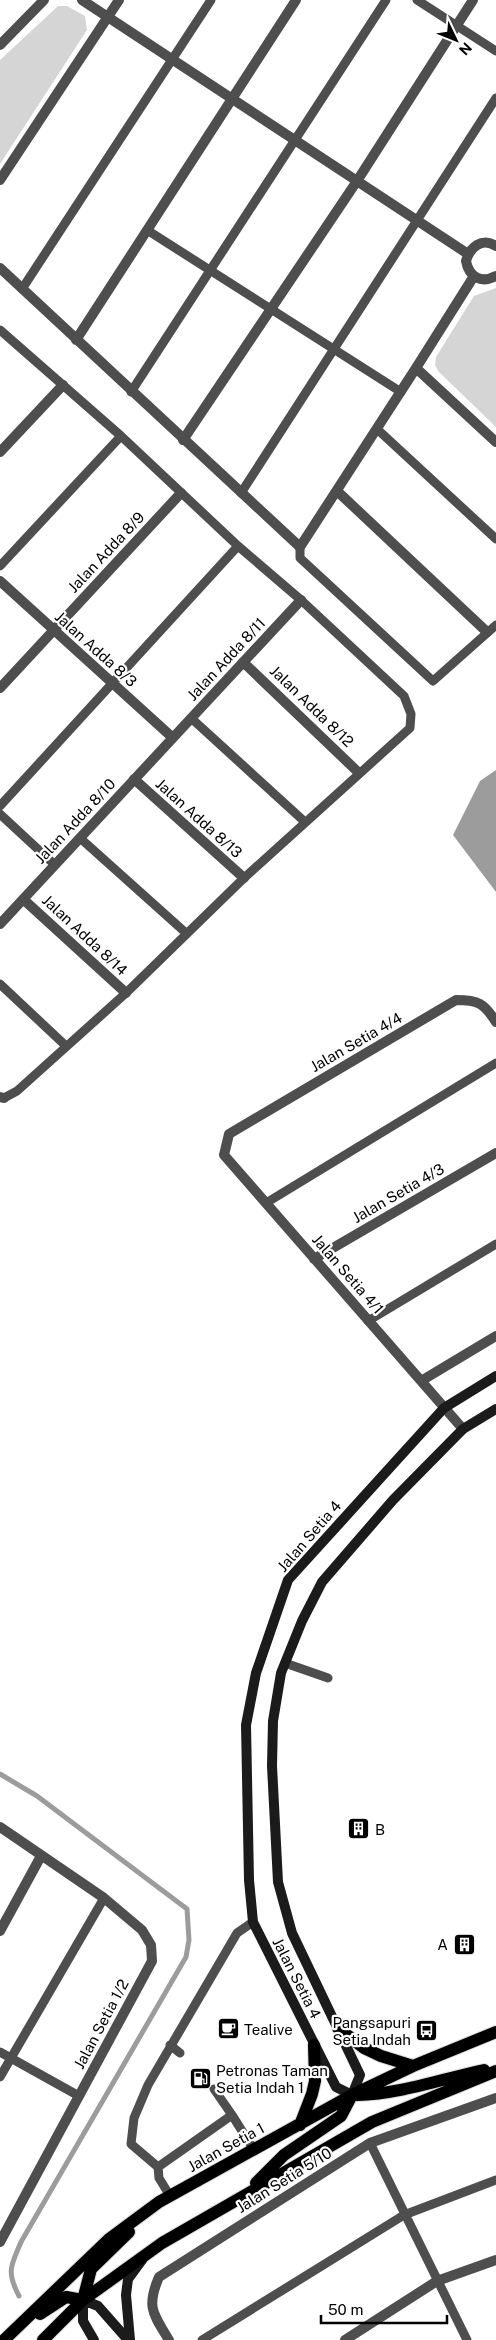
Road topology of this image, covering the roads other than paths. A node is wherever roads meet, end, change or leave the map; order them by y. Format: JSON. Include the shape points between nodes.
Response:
{"nodes":[{"id":1,"x":44,"y":0,"type":"edge"},
{"id":2,"x":82,"y":0,"type":"edge"},
{"id":3,"x":119,"y":0,"type":"edge"},
{"id":4,"x":210,"y":0,"type":"edge"},
{"id":5,"x":296,"y":0,"type":"edge"},
{"id":6,"x":386,"y":0,"type":"edge"},
{"id":7,"x":417,"y":0,"type":"edge"},
{"id":8,"x":473,"y":0,"type":"edge"},
{"id":9,"x":107,"y":18,"type":"junction"},
{"id":10,"x":456,"y":26,"type":"junction"},
{"id":11,"x":0,"y":45,"type":"edge"},
{"id":12,"x":496,"y":51,"type":"edge"},
{"id":13,"x":172,"y":59,"type":"junction"},
{"id":14,"x":232,"y":98,"type":"junction"},
{"id":15,"x":496,"y":98,"type":"edge"},
{"id":16,"x":295,"y":139,"type":"junction"},
{"id":17,"x":0,"y":180,"type":"edge"},
{"id":18,"x":357,"y":181,"type":"junction"},
{"id":19,"x":418,"y":220,"type":"junction"},
{"id":20,"x":147,"y":230,"type":"junction"},
{"id":21,"x":495,"y":243,"type":"edge"},
{"id":22,"x":468,"y":254,"type":"junction"},
{"id":23,"x":0,"y":268,"type":"edge"},
{"id":24,"x":210,"y":270,"type":"junction"},
{"id":25,"x":474,"y":276,"type":"junction"},
{"id":26,"x":496,"y":276,"type":"edge"},
{"id":27,"x":22,"y":289,"type":"junction"},
{"id":28,"x":271,"y":309,"type":"junction"},
{"id":29,"x":0,"y":330,"type":"edge"},
{"id":30,"x":76,"y":340,"type":"junction"},
{"id":31,"x":334,"y":349,"type":"junction"},
{"id":32,"x":416,"y":368,"type":"junction"},
{"id":33,"x":62,"y":385,"type":"junction"},
{"id":34,"x":131,"y":392,"type":"junction"},
{"id":35,"x":401,"y":392,"type":"junction"},
{"id":36,"x":378,"y":429,"type":"junction"},
{"id":37,"x":121,"y":436,"type":"junction"},
{"id":38,"x":182,"y":440,"type":"junction"},
{"id":39,"x":496,"y":442,"type":"edge"},
{"id":40,"x":0,"y":452,"type":"edge"},
{"id":41,"x":337,"y":491,"type":"junction"},
{"id":42,"x":181,"y":493,"type":"junction"},
{"id":43,"x":241,"y":493,"type":"junction"},
{"id":44,"x":496,"y":539,"type":"edge"},
{"id":45,"x":238,"y":546,"type":"junction"},
{"id":46,"x":300,"y":547,"type":"junction"},
{"id":47,"x":0,"y":566,"type":"edge"},
{"id":48,"x":0,"y":581,"type":"edge"},
{"id":49,"x":301,"y":600,"type":"junction"},
{"id":50,"x":496,"y":625,"type":"edge"},
{"id":51,"x":54,"y":630,"type":"junction"},
{"id":52,"x":488,"y":632,"type":"junction"},
{"id":53,"x":244,"y":662,"type":"junction"},
{"id":54,"x":112,"y":683,"type":"junction"},
{"id":55,"x":0,"y":688,"type":"edge"},
{"id":56,"x":191,"y":718,"type":"junction"},
{"id":57,"x":173,"y":738,"type":"junction"},
{"id":58,"x":360,"y":772,"type":"junction"},
{"id":59,"x":134,"y":779,"type":"junction"},
{"id":60,"x":0,"y":806,"type":"edge"},
{"id":61,"x":0,"y":814,"type":"edge"},
{"id":62,"x":305,"y":822,"type":"junction"},
{"id":63,"x":80,"y":838,"type":"junction"},
{"id":64,"x":55,"y":865,"type":"junction"},
{"id":65,"x":244,"y":878,"type":"junction"},
{"id":66,"x":23,"y":899,"type":"junction"},
{"id":67,"x":0,"y":924,"type":"edge"},
{"id":68,"x":186,"y":934,"type":"junction"},
{"id":69,"x":0,"y":984,"type":"edge"},
{"id":70,"x":126,"y":992,"type":"junction"},
{"id":71,"x":496,"y":1022,"type":"edge"},
{"id":72,"x":66,"y":1046,"type":"junction"},
{"id":73,"x":496,"y":1063,"type":"edge"},
{"id":74,"x":2,"y":1097,"type":"edge"},
{"id":75,"x":229,"y":1134,"type":"joint"},
{"id":76,"x":496,"y":1153,"type":"edge"},
{"id":77,"x":266,"y":1203,"type":"junction"},
{"id":78,"x":496,"y":1244,"type":"edge"},
{"id":79,"x":314,"y":1259,"type":"junction"},
{"id":80,"x":368,"y":1320,"type":"junction"},
{"id":81,"x":496,"y":1336,"type":"edge"},
{"id":82,"x":496,"y":1376,"type":"edge"},
{"id":83,"x":421,"y":1381,"type":"junction"},
{"id":84,"x":444,"y":1408,"type":"junction"},
{"id":85,"x":496,"y":1409,"type":"edge"},
{"id":86,"x":463,"y":1429,"type":"junction"},
{"id":87,"x":285,"y":1663,"type":"junction"},
{"id":88,"x":328,"y":1678,"type":"dead end"},
{"id":89,"x":0,"y":1827,"type":"edge"},
{"id":90,"x":41,"y":1856,"type":"junction"},
{"id":91,"x":104,"y":1898,"type":"junction"},
{"id":92,"x":253,"y":1922,"type":"junction"},
{"id":93,"x":0,"y":1931,"type":"edge"},
{"id":94,"x":338,"y":2028,"type":"junction"},
{"id":95,"x":496,"y":2032,"type":"edge"},
{"id":96,"x":170,"y":2045,"type":"junction"},
{"id":97,"x":314,"y":2045,"type":"junction"},
{"id":98,"x":0,"y":2052,"type":"edge"},
{"id":99,"x":180,"y":2053,"type":"dead end"},
{"id":100,"x":11,"y":2058,"type":"junction"},
{"id":101,"x":413,"y":2066,"type":"junction"},
{"id":102,"x":496,"y":2067,"type":"edge"},
{"id":103,"x":496,"y":2071,"type":"edge"},
{"id":104,"x":0,"y":2077,"type":"edge"},
{"id":105,"x":214,"y":2089,"type":"dead end"},
{"id":106,"x":352,"y":2095,"type":"junction"},
{"id":107,"x":79,"y":2096,"type":"junction"},
{"id":108,"x":496,"y":2098,"type":"edge"},
{"id":109,"x":232,"y":2115,"type":"junction"},
{"id":110,"x":300,"y":2125,"type":"junction"},
{"id":111,"x":370,"y":2143,"type":"junction"},
{"id":112,"x":254,"y":2150,"type":"junction"},
{"id":113,"x":158,"y":2167,"type":"junction"},
{"id":114,"x":496,"y":2180,"type":"edge"},
{"id":115,"x":245,"y":2195,"type":"junction"},
{"id":116,"x":165,"y":2199,"type":"junction"},
{"id":117,"x":404,"y":2215,"type":"junction"},
{"id":118,"x":0,"y":2242,"type":"edge"},
{"id":119,"x":147,"y":2253,"type":"junction"},
{"id":120,"x":496,"y":2260,"type":"edge"},
{"id":121,"x":437,"y":2281,"type":"junction"},
{"id":122,"x":83,"y":2300,"type":"junction"},
{"id":123,"x":4,"y":2340,"type":"edge"},
{"id":124,"x":10,"y":2340,"type":"edge"},
{"id":125,"x":43,"y":2340,"type":"edge"},
{"id":126,"x":94,"y":2340,"type":"edge"},
{"id":127,"x":129,"y":2340,"type":"edge"},
{"id":128,"x":169,"y":2340,"type":"edge"},
{"id":129,"x":202,"y":2340,"type":"edge"},
{"id":130,"x":345,"y":2340,"type":"edge"},
{"id":131,"x":467,"y":2340,"type":"edge"}],
"edges":[{"from":1,"to":11,"type":"street"},
{"from":2,"to":9,"type":"street"},
{"from":3,"to":9,"type":"street"},
{"from":4,"to":13,"type":"lane"},
{"from":5,"to":14,"type":"street"},
{"from":6,"to":16,"type":"lane"},
{"from":7,"to":10,"type":"lane"},
{"from":8,"to":10,"type":"street"},
{"from":9,"to":13,"type":"street"},
{"from":9,"to":17,"type":"street"},
{"from":10,"to":12,"type":"lane"},
{"from":10,"to":18,"type":"street"},
{"from":13,"to":14,"type":"street"},
{"from":13,"to":27,"type":"lane"},
{"from":14,"to":16,"type":"street"},
{"from":14,"to":20,"type":"street"},
{"from":15,"to":19,"type":"lane"},
{"from":16,"to":18,"type":"street"},
{"from":16,"to":24,"type":"lane"},
{"from":18,"to":19,"type":"street"},
{"from":18,"to":28,"type":"street"},
{"from":19,"to":22,"type":"street"},
{"from":19,"to":31,"type":"lane"},
{"from":20,"to":24,"type":"lane"},
{"from":20,"to":30,"type":"street"},
{"from":21,"to":22,"type":"street","via":[[478,244]]},
{"from":22,"to":25,"type":"street","via":[[468,268]]},
{"from":23,"to":27,"type":"street"},
{"from":24,"to":28,"type":"lane"},
{"from":24,"to":34,"type":"lane"},
{"from":25,"to":26,"type":"street","via":[[484,280]]},
{"from":25,"to":32,"type":"street"},
{"from":27,"to":30,"type":"street"},
{"from":28,"to":31,"type":"lane"},
{"from":28,"to":38,"type":"street"},
{"from":29,"to":33,"type":"lane"},
{"from":30,"to":34,"type":"street"},
{"from":31,"to":35,"type":"lane"},
{"from":31,"to":43,"type":"lane"},
{"from":32,"to":35,"type":"street"},
{"from":32,"to":39,"type":"street"},
{"from":33,"to":37,"type":"lane"},
{"from":33,"to":40,"type":"street"},
{"from":34,"to":38,"type":"street"},
{"from":35,"to":36,"type":"street"},
{"from":36,"to":41,"type":"street"},
{"from":36,"to":44,"type":"lane"},
{"from":37,"to":42,"type":"lane"},
{"from":37,"to":47,"type":"lane"},
{"from":38,"to":43,"type":"street"},
{"from":41,"to":46,"type":"street"},
{"from":41,"to":52,"type":"street"},
{"from":42,"to":45,"type":"lane"},
{"from":42,"to":51,"type":"street","name":"Jalan Adda 8/9"},
{"from":43,"to":46,"type":"street"},
{"from":45,"to":49,"type":"lane"},
{"from":45,"to":54,"type":"lane"},
{"from":46,"to":52,"type":"lane","via":[[300,558],[434,681]]},
{"from":48,"to":51,"type":"street","name":"Jalan Adda 8/3"},
{"from":49,"to":53,"type":"street","name":"Jalan Adda 8/11"},
{"from":49,"to":58,"type":"lane","via":[[404,696],[411,714],[410,728]]},
{"from":50,"to":52,"type":"lane"},
{"from":51,"to":54,"type":"street","name":"Jalan Adda 8/3"},
{"from":51,"to":55,"type":"street","name":"Jalan Adda 8/9"},
{"from":53,"to":56,"type":"street","name":"Jalan Adda 8/11"},
{"from":53,"to":58,"type":"street","name":"Jalan Adda 8/12"},
{"from":54,"to":57,"type":"street","name":"Jalan Adda 8/3"},
{"from":54,"to":60,"type":"lane"},
{"from":56,"to":57,"type":"street","name":"Jalan Adda 8/11"},
{"from":56,"to":62,"type":"lane"},
{"from":57,"to":59,"type":"street","name":"Jalan Adda 8/10"},
{"from":58,"to":62,"type":"lane"},
{"from":59,"to":63,"type":"street","name":"Jalan Adda 8/10"},
{"from":59,"to":65,"type":"street","name":"Jalan Adda 8/13"},
{"from":61,"to":64,"type":"lane"},
{"from":62,"to":65,"type":"lane"},
{"from":63,"to":64,"type":"street","name":"Jalan Adda 8/10"},
{"from":63,"to":68,"type":"lane"},
{"from":64,"to":66,"type":"street","name":"Jalan Adda 8/10"},
{"from":65,"to":68,"type":"lane"},
{"from":66,"to":67,"type":"street","name":"Jalan Adda 8/10"},
{"from":66,"to":70,"type":"street","name":"Jalan Adda 8/14"},
{"from":68,"to":70,"type":"lane"},
{"from":69,"to":72,"type":"lane"},
{"from":70,"to":72,"type":"lane"},
{"from":71,"to":75,"type":"street","name":"Jalan Setia 4/4","via":[[488,1010],[474,1000],[456,1000]]},
{"from":72,"to":74,"type":"lane","via":[[17,1092]]},
{"from":73,"to":77,"type":"lane"},
{"from":75,"to":77,"type":"street","name":"Jalan Setia 4/1","via":[[224,1155]]},
{"from":76,"to":79,"type":"street","name":"Jalan Setia 4/3"},
{"from":77,"to":79,"type":"street","name":"Jalan Setia 4/1"},
{"from":78,"to":80,"type":"lane"},
{"from":79,"to":80,"type":"street","name":"Jalan Setia 4/1"},
{"from":80,"to":83,"type":"street","name":"Jalan Setia 4/1"},
{"from":81,"to":83,"type":"street"},
{"from":82,"to":84,"type":"street","name":"Jalan Setia 4"},
{"from":83,"to":84,"type":"street","name":"Jalan Setia 4/1"},
{"from":84,"to":86,"type":"street","name":"Jalan Setia 4/1"},
{"from":84,"to":92,"type":"street","name":"Jalan Setia 4","via":[[288,1580],[256,1673],[246,1725],[249,1880]]},
{"from":85,"to":86,"type":"street","name":"Jalan Setia 4"},
{"from":86,"to":87,"type":"street","name":"Jalan Setia 4","via":[[393,1500],[322,1582]]},
{"from":87,"to":88,"type":"lane"},
{"from":87,"to":94,"type":"street","name":"Jalan Setia 4","via":[[272,1721],[278,1882],[292,1933]]},
{"from":89,"to":90,"type":"street","name":"Jalan Setia 1/2"},
{"from":90,"to":91,"type":"street","name":"Jalan Setia 1/2"},
{"from":90,"to":93,"type":"street"},
{"from":91,"to":100,"type":"lane"},
{"from":91,"to":107,"type":"street","name":"Jalan Setia 1/2","via":[[142,1930],[151,1945],[152,1961]]},
{"from":92,"to":96,"type":"lane","via":[[237,1933]]},
{"from":92,"to":97,"type":"street","name":"Jalan Setia 4"},
{"from":94,"to":101,"type":"main road","via":[[364,2048]]},
{"from":94,"to":106,"type":"street","name":"Jalan Setia 4","via":[[360,2075]]},
{"from":95,"to":101,"type":"main road","name":"Jalan Setia 1"},
{"from":96,"to":99,"type":"lane"},
{"from":96,"to":113,"type":"lane","via":[[134,2118],[131,2144]]},
{"from":97,"to":106,"type":"street","name":"Jalan Setia 4","via":[[336,2087]]},
{"from":97,"to":110,"type":"main road","via":[[315,2081]]},
{"from":98,"to":100,"type":"lane"},
{"from":100,"to":104,"type":"lane"},
{"from":100,"to":107,"type":"lane"},
{"from":101,"to":106,"type":"main road","name":"Jalan Setia 1"},
{"from":102,"to":106,"type":"main road","via":[[386,2094]]},
{"from":103,"to":115,"type":"main road","via":[[372,2122]]},
{"from":105,"to":109,"type":"lane"},
{"from":106,"to":110,"type":"main road","name":"Jalan Setia 1"},
{"from":106,"to":115,"type":"main road","via":[[341,2116],[284,2155]]},
{"from":107,"to":118,"type":"street","name":"Jalan Setia 1/2"},
{"from":108,"to":111,"type":"street","name":"Jalan Setia 5/10"},
{"from":109,"to":112,"type":"lane"},
{"from":109,"to":113,"type":"lane"},
{"from":110,"to":112,"type":"main road","name":"Jalan Setia 1"},
{"from":111,"to":117,"type":"lane"},
{"from":111,"to":128,"type":"street","name":"Jalan Setia 5/10","via":[[158,2277],[151,2295],[154,2316]]},
{"from":112,"to":116,"type":"main road","name":"Jalan Setia 1"},
{"from":113,"to":116,"type":"lane"},
{"from":114,"to":117,"type":"lane"},
{"from":115,"to":119,"type":"main road"},
{"from":116,"to":122,"type":"main road","via":[[91,2269]]},
{"from":116,"to":123,"type":"main road","name":"Jalan Setia 1","via":[[109,2238]]},
{"from":117,"to":121,"type":"lane"},
{"from":117,"to":129,"type":"lane"},
{"from":119,"to":122,"type":"main road"},
{"from":119,"to":127,"type":"street","via":[[128,2279]]},
{"from":120,"to":121,"type":"street"},
{"from":121,"to":130,"type":"street"},
{"from":121,"to":131,"type":"lane"},
{"from":122,"to":124,"type":"main road","via":[[66,2297]]},
{"from":122,"to":125,"type":"main road"},
{"from":122,"to":126,"type":"street","via":[[83,2321]]},
{"from":122,"to":127,"type":"street","via":[[98,2306]]}]}
